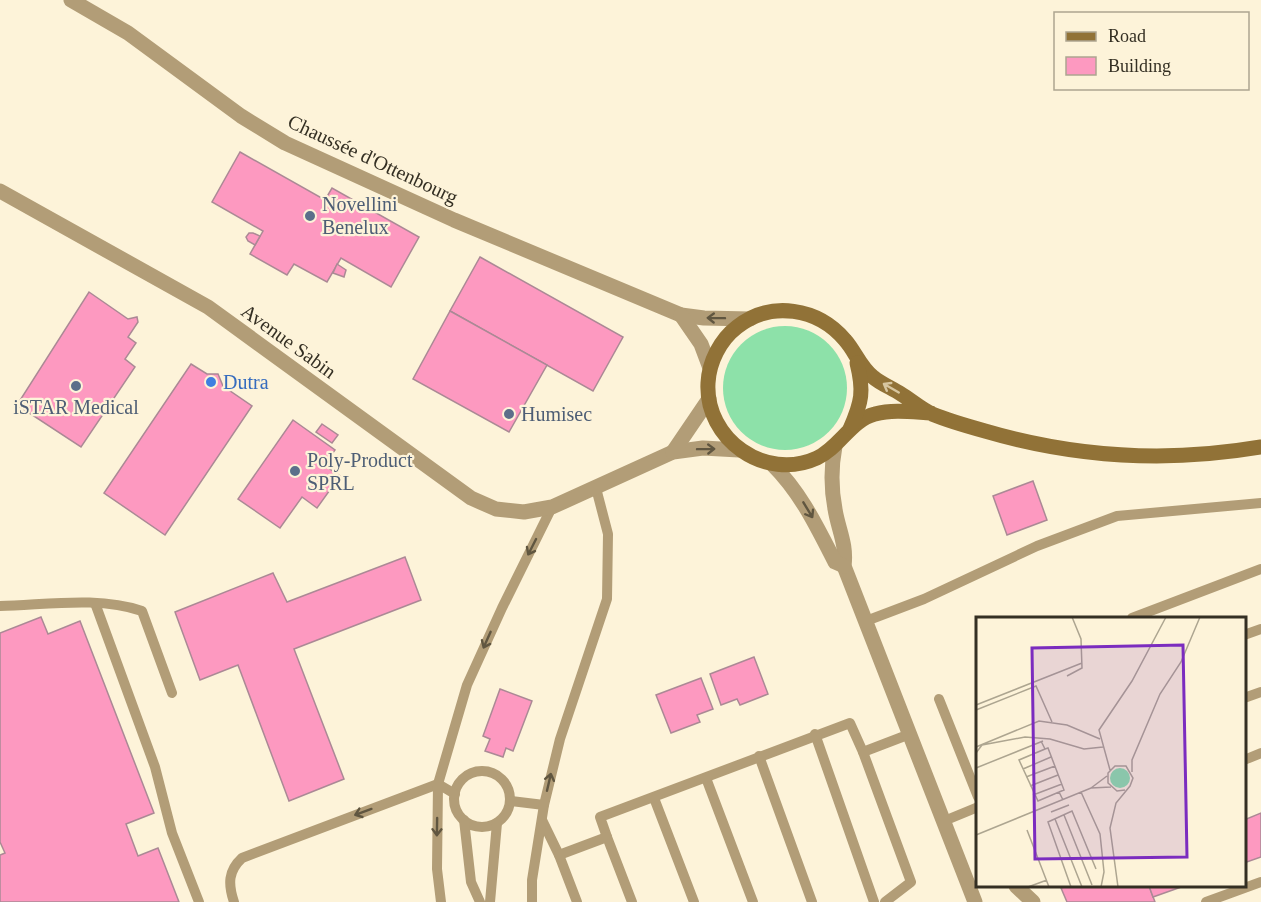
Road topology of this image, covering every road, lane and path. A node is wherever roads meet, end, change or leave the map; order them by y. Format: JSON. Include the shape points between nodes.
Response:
{"nodes":[{"id":1,"x":71,"y":0,"type":"edge"},
{"id":2,"x":0,"y":191,"type":"edge"},
{"id":3,"x":681,"y":315,"type":"junction"},
{"id":4,"x":750,"y":319,"type":"junction"},
{"id":5,"x":856,"y":358,"type":"junction"},
{"id":6,"x":710,"y":368,"type":"junction"},
{"id":7,"x":709,"y":399,"type":"junction"},
{"id":8,"x":931,"y":413,"type":"junction"},
{"id":9,"x":850,"y":429,"type":"junction"},
{"id":10,"x":835,"y":446,"type":"junction"},
{"id":11,"x":1261,"y":447,"type":"edge"},
{"id":12,"x":739,"y":450,"type":"junction"},
{"id":13,"x":673,"y":452,"type":"junction"},
{"id":14,"x":772,"y":464,"type":"junction"},
{"id":15,"x":596,"y":488,"type":"junction"},
{"id":16,"x":1261,"y":503,"type":"edge"},
{"id":17,"x":552,"y":507,"type":"junction"},
{"id":18,"x":843,"y":566,"type":"junction"},
{"id":19,"x":1261,"y":569,"type":"edge"},
{"id":20,"x":95,"y":603,"type":"junction"},
{"id":21,"x":0,"y":606,"type":"edge"},
{"id":22,"x":1135,"y":617,"type":"edge"},
{"id":23,"x":866,"y":621,"type":"junction"},
{"id":24,"x":1261,"y":629,"type":"edge"},
{"id":25,"x":1246,"y":635,"type":"edge"},
{"id":26,"x":1261,"y":692,"type":"edge"},
{"id":27,"x":172,"y":693,"type":"dead end"},
{"id":28,"x":1246,"y":698,"type":"edge"},
{"id":29,"x":939,"y":699,"type":"dead end"},
{"id":30,"x":815,"y":734,"type":"junction"},
{"id":31,"x":910,"y":734,"type":"junction"},
{"id":32,"x":863,"y":752,"type":"junction"},
{"id":33,"x":1261,"y":753,"type":"edge"},
{"id":34,"x":759,"y":756,"type":"junction"},
{"id":35,"x":1246,"y":760,"type":"edge"},
{"id":36,"x":706,"y":778,"type":"junction"},
{"id":37,"x":438,"y":784,"type":"junction"},
{"id":38,"x":976,"y":792,"type":"edge"},
{"id":39,"x":454,"y":794,"type":"junction"},
{"id":40,"x":654,"y":798,"type":"junction"},
{"id":41,"x":511,"y":801,"type":"junction"},
{"id":42,"x":544,"y":805,"type":"junction"},
{"id":43,"x":976,"y":808,"type":"edge"},
{"id":44,"x":464,"y":820,"type":"junction"},
{"id":45,"x":542,"y":820,"type":"junction"},
{"id":46,"x":944,"y":821,"type":"junction"},
{"id":47,"x":497,"y":823,"type":"junction"},
{"id":48,"x":607,"y":837,"type":"junction"},
{"id":49,"x":559,"y":855,"type":"junction"},
{"id":50,"x":970,"y":869,"type":"edge"},
{"id":51,"x":1261,"y":882,"type":"edge"},
{"id":52,"x":1018,"y":887,"type":"edge"},
{"id":53,"x":199,"y":902,"type":"edge"},
{"id":54,"x":234,"y":902,"type":"edge"},
{"id":55,"x":441,"y":902,"type":"edge"},
{"id":56,"x":480,"y":902,"type":"edge"},
{"id":57,"x":490,"y":902,"type":"edge"},
{"id":58,"x":532,"y":902,"type":"edge"},
{"id":59,"x":577,"y":902,"type":"edge"},
{"id":60,"x":632,"y":902,"type":"edge"},
{"id":61,"x":694,"y":902,"type":"edge"},
{"id":62,"x":753,"y":902,"type":"edge"},
{"id":63,"x":812,"y":902,"type":"edge"},
{"id":64,"x":874,"y":902,"type":"edge"},
{"id":65,"x":885,"y":902,"type":"edge"},
{"id":66,"x":975,"y":902,"type":"edge"},
{"id":67,"x":1033,"y":902,"type":"edge"},
{"id":68,"x":1206,"y":902,"type":"edge"}],
"edges":[{"from":1,"to":3,"type":"street","name":"Chaussée d'Ottenbourg","via":[[128,33],[241,117],[285,143],[454,220]]},
{"from":2,"to":17,"type":"street","name":"Avenue Sabin","via":[[208,307],[471,498],[496,509],[524,512]]},
{"from":4,"to":3,"type":"street","name":"Chaussée d'Ottenbourg","one_way":true},
{"from":3,"to":6,"type":"street","name":"Chaussée d'Ottenbourg","via":[[701,344]]},
{"from":4,"to":5,"type":"main road","name":"Chaussée d'Ottenbourg","via":[[767,312],[803,312],[835,329]]},
{"from":4,"to":6,"type":"main road","name":"Chaussée d'Ottenbourg","via":[[725,339]]},
{"from":8,"to":5,"type":"main road","name":"Chaussée d'Ottenbourg","one_way":true,"via":[[872,377]]},
{"from":5,"to":9,"type":"main road","name":"Chaussée d'Ottenbourg","via":[[862,382],[860,406]]},
{"from":6,"to":7,"type":"main road","name":"Chaussée d'Ottenbourg"},
{"from":7,"to":12,"type":"main road","name":"Chaussée d'Ottenbourg","via":[[724,436]]},
{"from":7,"to":13,"type":"street"},
{"from":8,"to":9,"type":"main road","name":"Chaussée d'Ottenbourg","via":[[874,414]]},
{"from":8,"to":11,"type":"main road","name":"Chaussée d'Ottenbourg","via":[[1024,442],[1082,452],[1194,456]]},
{"from":9,"to":10,"type":"main road","name":"Chaussée d'Ottenbourg"},
{"from":10,"to":14,"type":"main road","name":"Chaussée d'Ottenbourg","via":[[816,459],[795,465]]},
{"from":10,"to":18,"type":"street","via":[[831,470],[834,508],[846,551]]},
{"from":13,"to":12,"type":"street","one_way":true,"via":[[703,448]]},
{"from":12,"to":14,"type":"main road","name":"Chaussée d'Ottenbourg"},
{"from":13,"to":15,"type":"street","name":"Avenue Sabin"},
{"from":14,"to":18,"type":"street","one_way":true,"via":[[791,483],[835,562]]},
{"from":15,"to":17,"type":"street","name":"Avenue Sabin"},
{"from":42,"to":15,"type":"lane","one_way":true,"via":[[560,739],[607,599],[608,534]]},
{"from":16,"to":23,"type":"lane","via":[[1117,516],[1037,546],[924,599]]},
{"from":17,"to":37,"type":"lane","one_way":true,"via":[[467,685]]},
{"from":18,"to":23,"type":"street"},
{"from":19,"to":22,"type":"lane"},
{"from":20,"to":21,"type":"lane"},
{"from":20,"to":27,"type":"lane","via":[[123,604],[142,611]]},
{"from":20,"to":53,"type":"lane"},
{"from":23,"to":31,"type":"street"},
{"from":24,"to":25,"type":"lane"},
{"from":26,"to":28,"type":"lane"},
{"from":29,"to":38,"type":"lane"},
{"from":30,"to":32,"type":"lane","via":[[850,723]]},
{"from":30,"to":34,"type":"lane"},
{"from":30,"to":64,"type":"lane"},
{"from":31,"to":32,"type":"lane"},
{"from":31,"to":46,"type":"street"},
{"from":32,"to":65,"type":"lane","via":[[911,882]]},
{"from":33,"to":35,"type":"lane"},
{"from":34,"to":36,"type":"lane"},
{"from":34,"to":63,"type":"lane"},
{"from":36,"to":40,"type":"lane"},
{"from":36,"to":62,"type":"lane"},
{"from":37,"to":39,"type":"lane"},
{"from":37,"to":54,"type":"lane","one_way":true,"via":[[242,858],[232,867],[229,880]]},
{"from":37,"to":55,"type":"lane","one_way":true,"via":[[437,868]]},
{"from":39,"to":41,"type":"lane","via":[[464,777],[473,772],[492,772],[506,784]]},
{"from":39,"to":44,"type":"lane","via":[[454,804]]},
{"from":40,"to":48,"type":"lane","via":[[600,817]]},
{"from":40,"to":61,"type":"lane"},
{"from":41,"to":42,"type":"lane"},
{"from":41,"to":47,"type":"lane"},
{"from":42,"to":45,"type":"lane"},
{"from":43,"to":46,"type":"lane"},
{"from":44,"to":47,"type":"lane","via":[[480,827]]},
{"from":44,"to":56,"type":"lane","via":[[471,882]]},
{"from":45,"to":49,"type":"lane"},
{"from":45,"to":58,"type":"lane"},
{"from":46,"to":50,"type":"street"},
{"from":47,"to":57,"type":"lane"},
{"from":48,"to":49,"type":"lane"},
{"from":48,"to":60,"type":"lane"},
{"from":49,"to":59,"type":"lane"},
{"from":50,"to":66,"type":"street"},
{"from":51,"to":68,"type":"lane"},
{"from":52,"to":67,"type":"street"}]}
